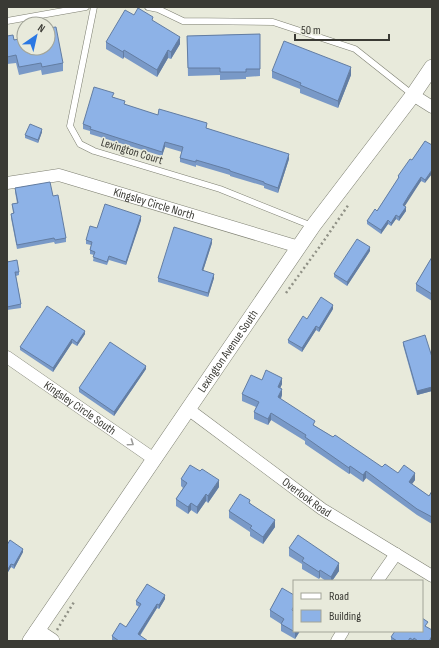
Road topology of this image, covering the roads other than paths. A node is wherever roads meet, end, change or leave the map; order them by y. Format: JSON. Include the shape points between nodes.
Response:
{"nodes":[{"id":1,"x":86,"y":7,"type":"edge"},
{"id":2,"x":94,"y":7,"type":"edge"},
{"id":3,"x":148,"y":7,"type":"edge"},
{"id":4,"x":7,"y":21,"type":"edge"},
{"id":5,"x":432,"y":67,"type":"edge"},
{"id":6,"x":413,"y":95,"type":"junction"},
{"id":7,"x":432,"y":107,"type":"edge"},
{"id":8,"x":7,"y":183,"type":"edge"},
{"id":9,"x":313,"y":226,"type":"junction"},
{"id":10,"x":299,"y":247,"type":"junction"},
{"id":11,"x":7,"y":357,"type":"edge"},
{"id":12,"x":188,"y":409,"type":"junction"},
{"id":13,"x":154,"y":459,"type":"junction"},
{"id":14,"x":396,"y":554,"type":"junction"},
{"id":15,"x":432,"y":576,"type":"edge"},
{"id":16,"x":378,"y":580,"type":"edge"},
{"id":17,"x":342,"y":632,"type":"edge"},
{"id":18,"x":34,"y":636,"type":"edge"},
{"id":19,"x":52,"y":641,"type":"edge"},
{"id":20,"x":336,"y":641,"type":"edge"}],
"edges":[{"from":1,"to":4,"type":"lane"},
{"from":2,"to":9,"type":"lane","name":"Lexington Court","via":[[70,126],[80,144],[94,151],[220,189]]},
{"from":3,"to":6,"type":"lane","via":[[183,21],[273,22],[347,46],[355,49]]},
{"from":5,"to":6,"type":"street","name":"Lexington Avenue South"},
{"from":6,"to":7,"type":"street"},
{"from":6,"to":9,"type":"street","name":"Lexington Avenue South"},
{"from":8,"to":10,"type":"street","name":"Kingsley Circle North","via":[[59,175]]},
{"from":9,"to":10,"type":"street","name":"Lexington Avenue South"},
{"from":10,"to":12,"type":"street","name":"Lexington Avenue South"},
{"from":11,"to":13,"type":"street","name":"Kingsley Circle South","one_way":true},
{"from":12,"to":13,"type":"street","name":"Lexington Avenue South"},
{"from":12,"to":14,"type":"street","name":"Overlook Road","via":[[322,509]]},
{"from":13,"to":18,"type":"street","name":"Lexington Avenue South"},
{"from":14,"to":15,"type":"street","name":"Overlook Road"},
{"from":14,"to":16,"type":"street"},
{"from":17,"to":20,"type":"street"},
{"from":18,"to":19,"type":"street"}]}
